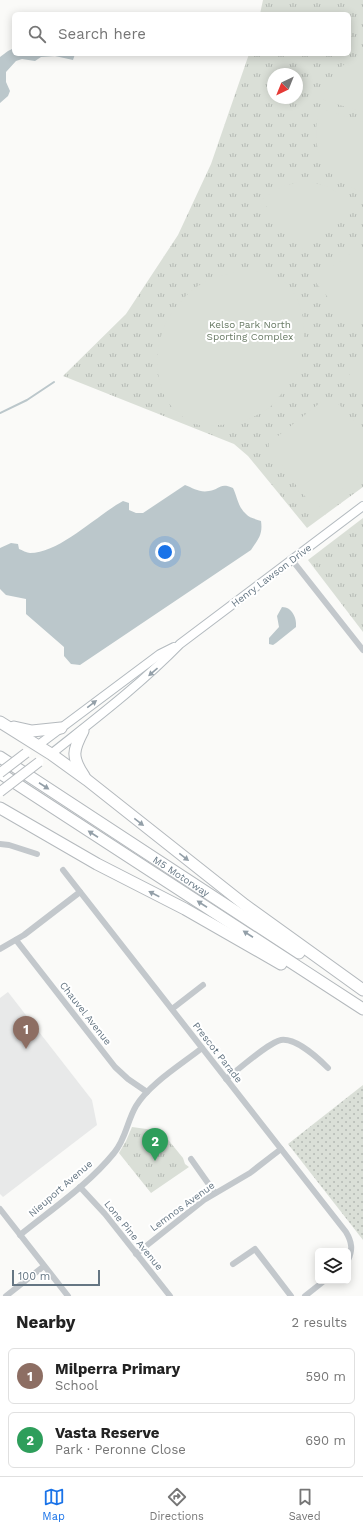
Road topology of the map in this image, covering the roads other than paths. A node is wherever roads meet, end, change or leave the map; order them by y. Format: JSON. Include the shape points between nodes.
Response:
{"nodes":[{"id":1,"x":363,"y":506,"type":"edge"},
{"id":2,"x":292,"y":560,"type":"junction"},
{"id":3,"x":180,"y":644,"type":"junction"},
{"id":4,"x":363,"y":650,"type":"edge"},
{"id":5,"x":1,"y":722,"type":"edge"},
{"id":6,"x":61,"y":728,"type":"junction"},
{"id":7,"x":82,"y":731,"type":"junction"},
{"id":8,"x":36,"y":746,"type":"junction"},
{"id":9,"x":26,"y":753,"type":"dead end"},
{"id":10,"x":51,"y":754,"type":"junction"},
{"id":11,"x":0,"y":757,"type":"edge"},
{"id":12,"x":39,"y":762,"type":"dead end"},
{"id":13,"x":0,"y":773,"type":"edge"},
{"id":14,"x":86,"y":780,"type":"junction"},
{"id":15,"x":0,"y":792,"type":"edge"},
{"id":16,"x":0,"y":808,"type":"edge"},
{"id":17,"x":0,"y":817,"type":"edge"},
{"id":18,"x":28,"y":826,"type":"junction"},
{"id":19,"x":0,"y":844,"type":"edge"},
{"id":20,"x":37,"y":854,"type":"dead end"},
{"id":21,"x":63,"y":870,"type":"dead end"},
{"id":22,"x":80,"y":892,"type":"junction"},
{"id":23,"x":16,"y":940,"type":"junction"},
{"id":24,"x":0,"y":949,"type":"edge"},
{"id":25,"x":204,"y":985,"type":"dead end"},
{"id":26,"x":363,"y":990,"type":"edge"},
{"id":27,"x":363,"y":995,"type":"edge"},
{"id":28,"x":172,"y":1009,"type":"junction"},
{"id":29,"x":363,"y":1010,"type":"edge"},
{"id":30,"x":202,"y":1048,"type":"junction"},
{"id":31,"x":328,"y":1068,"type":"dead end"},
{"id":32,"x":226,"y":1079,"type":"junction"},
{"id":33,"x":146,"y":1092,"type":"junction"},
{"id":34,"x":281,"y":1149,"type":"junction"},
{"id":35,"x":191,"y":1159,"type":"dead end"},
{"id":36,"x":80,"y":1187,"type":"junction"},
{"id":37,"x":215,"y":1193,"type":"junction"},
{"id":38,"x":0,"y":1209,"type":"edge"},
{"id":39,"x":20,"y":1235,"type":"junction"},
{"id":40,"x":351,"y":1252,"type":"edge"},
{"id":41,"x":136,"y":1254,"type":"junction"},
{"id":42,"x":233,"y":1264,"type":"dead end"},
{"id":43,"x":44,"y":1266,"type":"junction"},
{"id":44,"x":320,"y":1284,"type":"edge"},
{"id":45,"x":6,"y":1296,"type":"edge"},
{"id":46,"x":68,"y":1296,"type":"edge"},
{"id":47,"x":170,"y":1296,"type":"edge"},
{"id":48,"x":291,"y":1296,"type":"edge"},
{"id":49,"x":306,"y":1296,"type":"edge"}],
"edges":[{"from":1,"to":2,"type":"main road","name":"Henry Lawson Drive"},
{"from":2,"to":3,"type":"main road","name":"Henry Lawson Drive"},
{"from":2,"to":4,"type":"street"},
{"from":6,"to":3,"type":"main road","name":"Henry Lawson Drive","one_way":true,"via":[[160,654]]},
{"from":3,"to":7,"type":"main road","name":"Henry Lawson Drive","one_way":true,"via":[[157,668]]},
{"from":5,"to":6,"type":"highway","via":[[32,731]]},
{"from":5,"to":8,"type":"highway"},
{"from":6,"to":8,"type":"main road","name":"Henry Lawson Drive"},
{"from":7,"to":10,"type":"main road","name":"Henry Lawson Drive"},
{"from":7,"to":14,"type":"highway","via":[[74,755]]},
{"from":8,"to":10,"type":"highway"},
{"from":9,"to":13,"type":"main road","bridge":true},
{"from":10,"to":14,"type":"highway"},
{"from":11,"to":27,"type":"highway","name":"M5 Motorway","one_way":true},
{"from":12,"to":15,"type":"main road","bridge":true},
{"from":29,"to":13,"type":"highway","name":"M5 Motorway","one_way":true},
{"from":14,"to":26,"type":"highway","one_way":true,"via":[[245,905]]},
{"from":16,"to":18,"type":"highway"},
{"from":17,"to":18,"type":"highway"},
{"from":29,"to":18,"type":"highway","one_way":true,"via":[[185,909]]},
{"from":19,"to":20,"type":"street"},
{"from":21,"to":22,"type":"street","name":"Prescot Parade"},
{"from":22,"to":23,"type":"street"},
{"from":22,"to":28,"type":"street","name":"Prescot Parade"},
{"from":23,"to":24,"type":"street"},
{"from":23,"to":33,"type":"street","name":"Chauvel Avenue","via":[[115,1067]]},
{"from":25,"to":28,"type":"street"},
{"from":28,"to":30,"type":"street","name":"Prescot Parade"},
{"from":30,"to":32,"type":"street","name":"Prescot Parade"},
{"from":30,"to":33,"type":"street","name":"Nieuport Avenue"},
{"from":31,"to":32,"type":"street","via":[[317,1057],[298,1045],[282,1040],[272,1044]]},
{"from":32,"to":34,"type":"street","name":"Prescot Parade"},
{"from":33,"to":36,"type":"street","name":"Nieuport Avenue","via":[[133,1112],[115,1152]]},
{"from":34,"to":37,"type":"street","name":"Lemnos Avenue","via":[[250,1173]]},
{"from":34,"to":40,"type":"street","name":"Prescot Parade","via":[[346,1232],[350,1238]]},
{"from":35,"to":37,"type":"street"},
{"from":36,"to":39,"type":"street","name":"Nieuport Avenue"},
{"from":36,"to":41,"type":"street","name":"Lone Pine Avenue"},
{"from":37,"to":41,"type":"street","name":"Lemnos Avenue"},
{"from":38,"to":39,"type":"street"},
{"from":39,"to":43,"type":"street"},
{"from":41,"to":47,"type":"street","name":"Lone Pine Avenue"},
{"from":42,"to":48,"type":"street","via":[[256,1247]]},
{"from":43,"to":45,"type":"street"},
{"from":43,"to":46,"type":"street"},
{"from":44,"to":49,"type":"street"}]}
